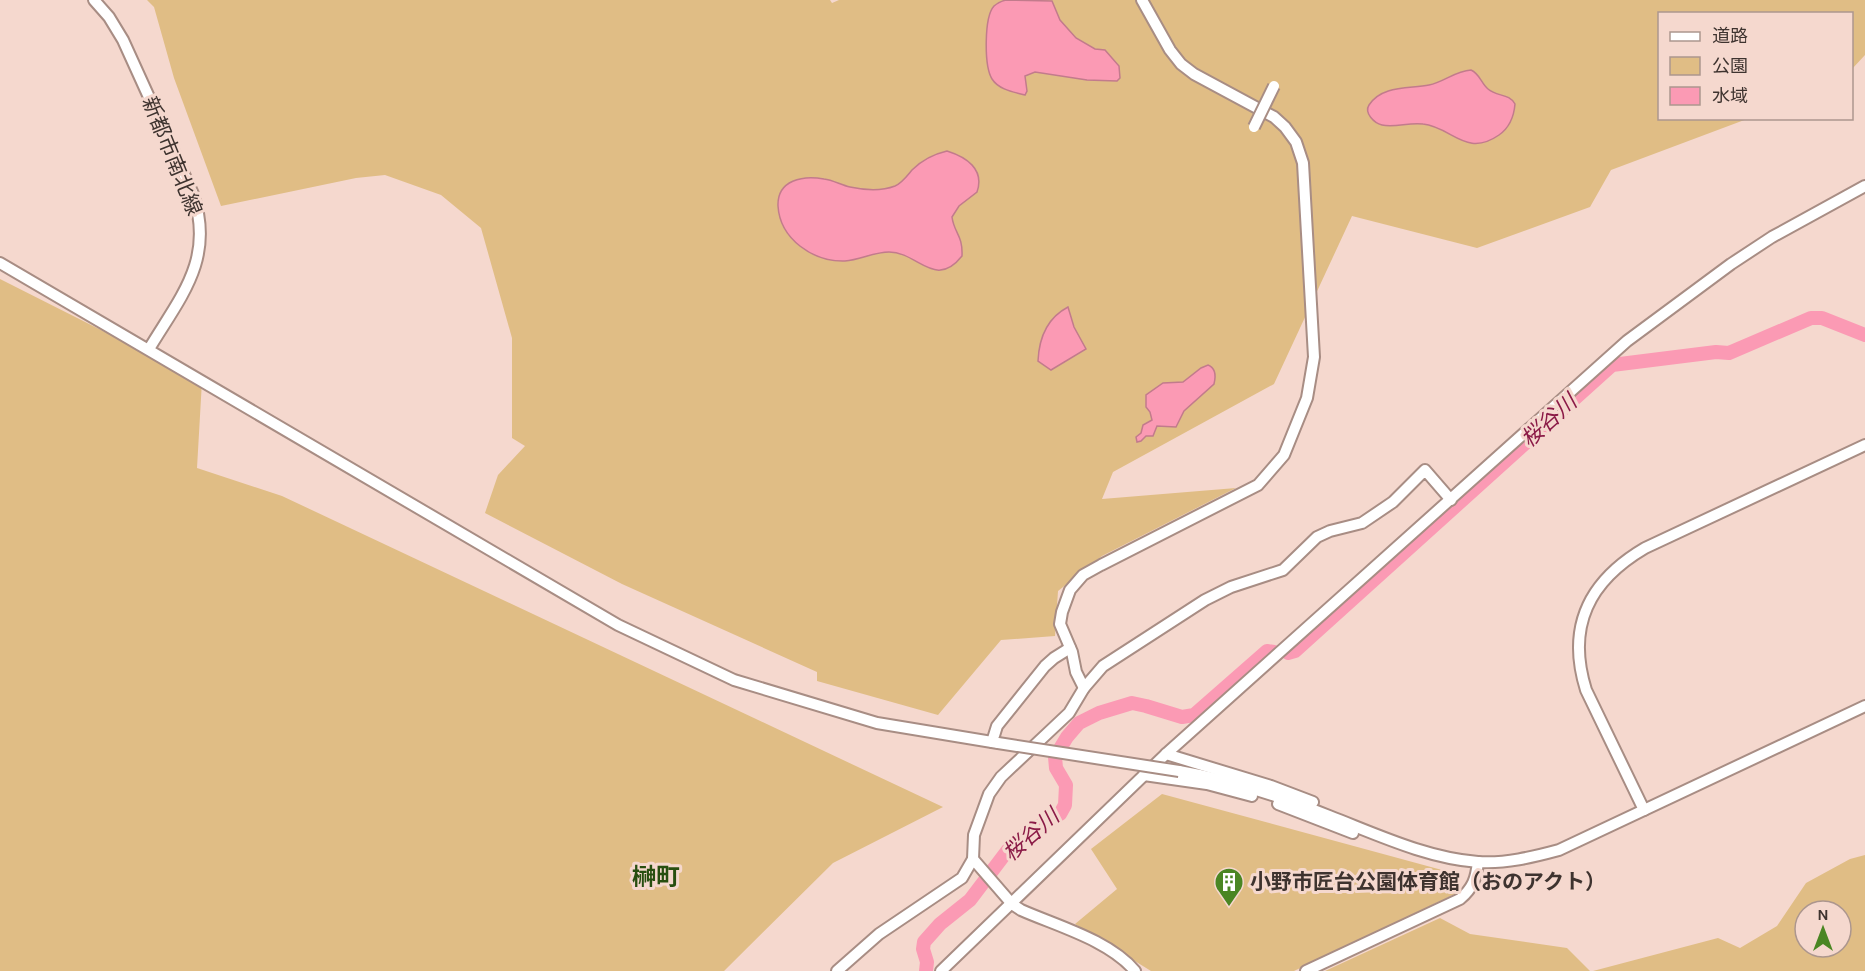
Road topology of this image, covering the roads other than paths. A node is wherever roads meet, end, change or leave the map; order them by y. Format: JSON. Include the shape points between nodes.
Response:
{"nodes":[{"id":1,"x":94,"y":0,"type":"edge"},
{"id":2,"x":1142,"y":0,"type":"edge"},
{"id":3,"x":1274,"y":87,"type":"dead end"},
{"id":4,"x":1254,"y":127,"type":"dead end"},
{"id":5,"x":1865,"y":186,"type":"edge"},
{"id":6,"x":0,"y":262,"type":"edge"},
{"id":7,"x":150,"y":349,"type":"junction"},
{"id":8,"x":1865,"y":445,"type":"edge"},
{"id":9,"x":1451,"y":500,"type":"junction"},
{"id":10,"x":1070,"y":648,"type":"junction"},
{"id":11,"x":1084,"y":688,"type":"junction"},
{"id":12,"x":1865,"y":706,"type":"edge"},
{"id":13,"x":995,"y":742,"type":"junction"},
{"id":14,"x":1166,"y":754,"type":"junction"},
{"id":15,"x":1144,"y":775,"type":"junction"},
{"id":16,"x":1644,"y":810,"type":"junction"},
{"id":17,"x":1400,"y":843,"type":"junction"},
{"id":18,"x":972,"y":859,"type":"junction"},
{"id":19,"x":1478,"y":862,"type":"junction"},
{"id":20,"x":1012,"y":904,"type":"junction"},
{"id":21,"x":837,"y":971,"type":"edge"},
{"id":22,"x":941,"y":971,"type":"edge"},
{"id":23,"x":1135,"y":971,"type":"edge"},
{"id":24,"x":1306,"y":971,"type":"edge"}],
"edges":[{"from":1,"to":7,"type":"street","name":"新都市南北線","via":[[123,40],[193,194],[200,219],[201,243],[193,272]]},
{"from":2,"to":10,"type":"street","via":[[1181,64],[1274,117],[1296,142],[1303,163],[1314,357],[1306,398],[1284,454],[1272,471],[1236,497],[1083,576],[1070,590],[1062,612],[1060,624]]},
{"from":3,"to":4,"type":"street","bridge":true},
{"from":5,"to":9,"type":"street","via":[[1772,237],[1688,294],[1628,341]]},
{"from":6,"to":7,"type":"street"},
{"from":7,"to":13,"type":"street","via":[[618,625],[734,680],[877,723]]},
{"from":8,"to":16,"type":"street","via":[[1645,548],[1616,567],[1595,591],[1579,641],[1582,676]]},
{"from":9,"to":11,"type":"street","via":[[1425,470],[1393,502],[1362,523],[1317,537],[1283,570],[1204,600],[1102,666]]},
{"from":9,"to":14,"type":"street"},
{"from":10,"to":11,"type":"street"},
{"from":10,"to":13,"type":"street","via":[[1045,666],[997,726]]},
{"from":11,"to":18,"type":"street","via":[[1069,714],[1001,777],[989,794],[974,835]]},
{"from":12,"to":16,"type":"street"},
{"from":13,"to":17,"type":"street","bridge":true,"via":[[1237,784]]},
{"from":14,"to":15,"type":"street"},
{"from":14,"to":17,"type":"street","via":[[1290,793]]},
{"from":15,"to":17,"type":"street","via":[[1243,793],[1366,838]]},
{"from":15,"to":20,"type":"street"},
{"from":16,"to":19,"type":"street","via":[[1559,850],[1506,861]]},
{"from":17,"to":19,"type":"street"},
{"from":18,"to":20,"type":"street"},
{"from":18,"to":21,"type":"street","via":[[962,878],[879,934]]},
{"from":19,"to":24,"type":"street","via":[[1471,889],[1460,899]]},
{"from":20,"to":22,"type":"street"},
{"from":20,"to":23,"type":"street","via":[[1100,944]]}]}
